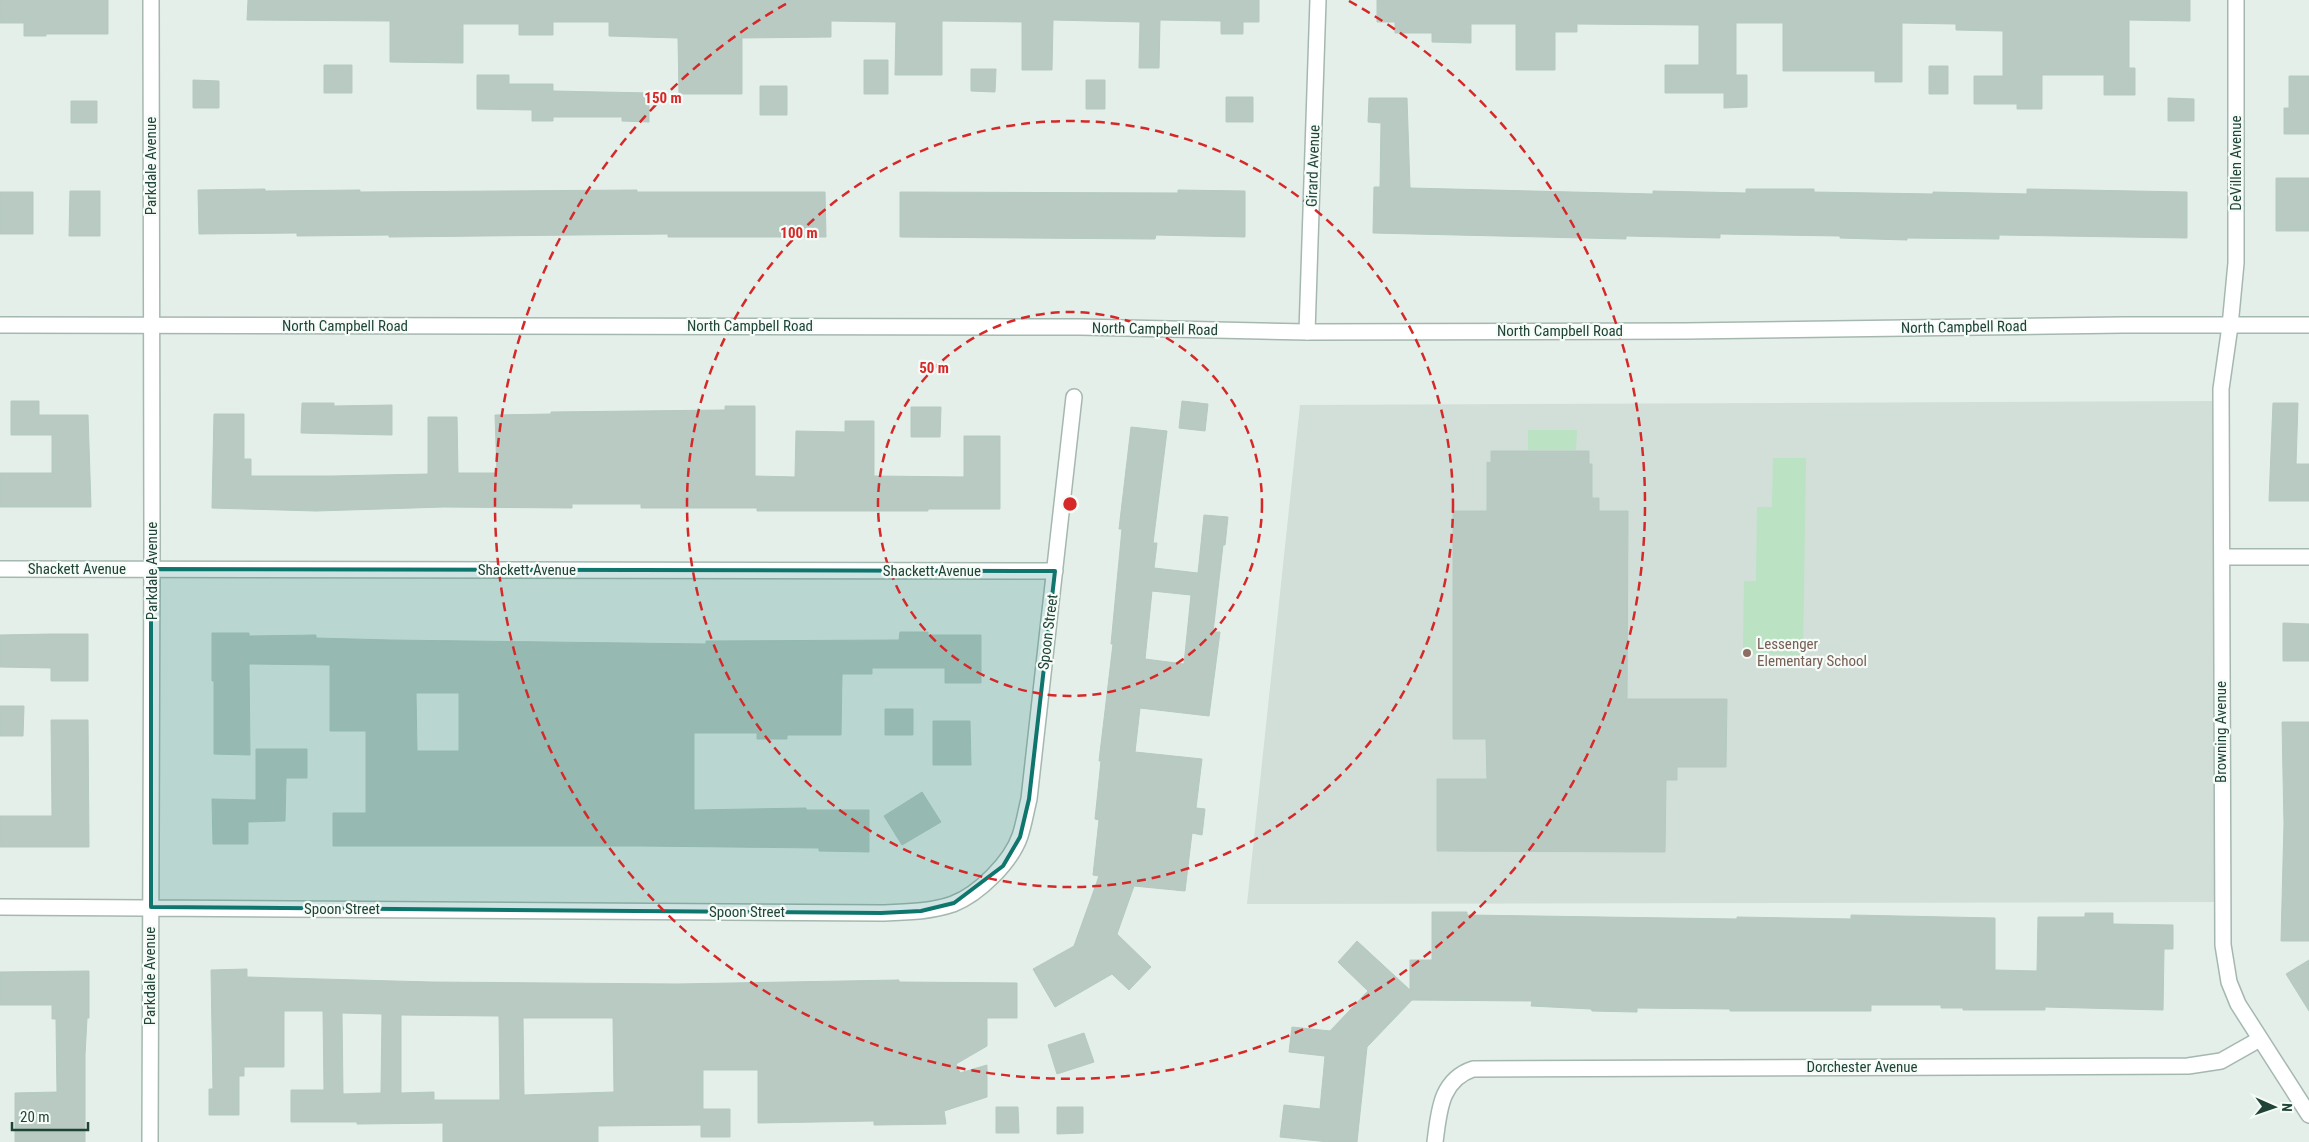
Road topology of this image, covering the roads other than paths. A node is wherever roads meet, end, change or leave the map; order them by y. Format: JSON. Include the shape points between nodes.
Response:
{"nodes":[{"id":1,"x":151,"y":0,"type":"edge"},
{"id":2,"x":1318,"y":0,"type":"edge"},
{"id":3,"x":2236,"y":0,"type":"edge"},
{"id":4,"x":0,"y":325,"type":"edge"},
{"id":5,"x":151,"y":325,"type":"junction"},
{"id":6,"x":2309,"y":325,"type":"edge"},
{"id":7,"x":2230,"y":326,"type":"junction"},
{"id":8,"x":1307,"y":332,"type":"junction"},
{"id":9,"x":1074,"y":397,"type":"dead end"},
{"id":10,"x":2222,"y":557,"type":"junction"},
{"id":11,"x":2309,"y":557,"type":"edge"},
{"id":12,"x":0,"y":569,"type":"edge"},
{"id":13,"x":152,"y":570,"type":"junction"},
{"id":14,"x":1055,"y":571,"type":"junction"},
{"id":15,"x":0,"y":907,"type":"edge"},
{"id":16,"x":151,"y":908,"type":"junction"},
{"id":17,"x":2260,"y":1039,"type":"junction"},
{"id":18,"x":2309,"y":1115,"type":"edge"},
{"id":19,"x":150,"y":1142,"type":"edge"},
{"id":20,"x":1435,"y":1142,"type":"edge"}],
"edges":[{"from":1,"to":5,"type":"street","name":"Parkdale Avenue"},
{"from":2,"to":8,"type":"street","name":"Girard Avenue"},
{"from":3,"to":7,"type":"street","name":"DeVillen Avenue","via":[[2236,263]]},
{"from":4,"to":5,"type":"street","name":"North Campbell Road"},
{"from":5,"to":8,"type":"street","name":"North Campbell Road","via":[[1060,327]]},
{"from":5,"to":13,"type":"street","name":"Parkdale Avenue"},
{"from":6,"to":7,"type":"street","name":"North Campbell Road"},
{"from":7,"to":8,"type":"street","name":"North Campbell Road"},
{"from":7,"to":10,"type":"street","name":"Browning Avenue","via":[[2222,389]]},
{"from":9,"to":14,"type":"street","name":"Spoon Street"},
{"from":10,"to":11,"type":"street"},
{"from":10,"to":17,"type":"street","name":"Browning Avenue","via":[[2223,946],[2229,982],[2238,1004]]},
{"from":12,"to":13,"type":"street","name":"Shackett Avenue"},
{"from":13,"to":14,"type":"street","name":"Shackett Avenue"},
{"from":13,"to":16,"type":"street","name":"Parkdale Avenue"},
{"from":14,"to":16,"type":"street","name":"Spoon Street","via":[[1029,798],[1020,837],[1003,866],[981,886],[954,903],[921,911],[881,913]]},
{"from":15,"to":16,"type":"street","name":"Spoon Street"},
{"from":16,"to":19,"type":"street","name":"Parkdale Avenue"},
{"from":17,"to":18,"type":"street","name":"Browning Avenue"},
{"from":17,"to":20,"type":"street","name":"Dorchester Avenue","via":[[2221,1061],[2188,1066],[1474,1069],[1460,1074],[1440,1100]]}]}
